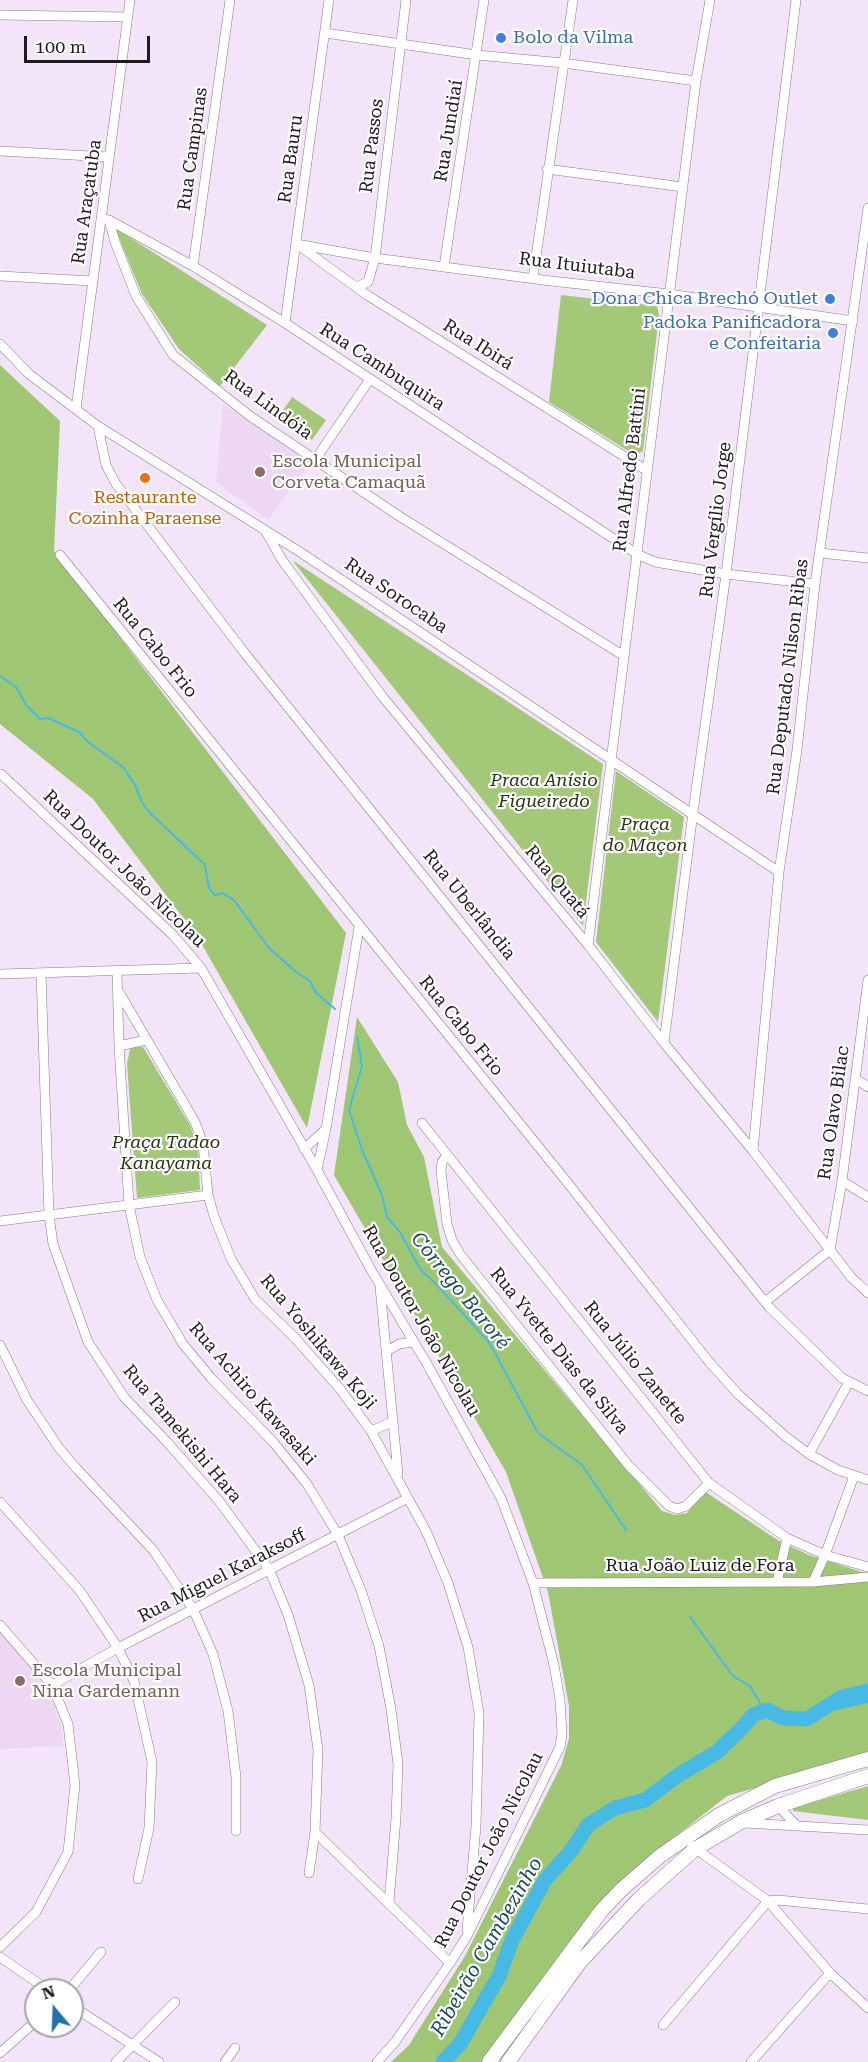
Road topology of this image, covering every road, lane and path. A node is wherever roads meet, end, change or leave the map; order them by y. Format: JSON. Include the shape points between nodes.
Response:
{"nodes":[{"id":1,"x":130,"y":0,"type":"edge"},
{"id":2,"x":230,"y":0,"type":"edge"},
{"id":3,"x":329,"y":0,"type":"edge"},
{"id":4,"x":406,"y":0,"type":"edge"},
{"id":5,"x":484,"y":0,"type":"edge"},
{"id":6,"x":573,"y":0,"type":"edge"},
{"id":7,"x":710,"y":0,"type":"edge"},
{"id":8,"x":796,"y":0,"type":"edge"},
{"id":9,"x":0,"y":15,"type":"edge"},
{"id":10,"x":128,"y":17,"type":"junction"},
{"id":11,"x":325,"y":33,"type":"junction"},
{"id":12,"x":400,"y":44,"type":"junction"},
{"id":13,"x":477,"y":55,"type":"junction"},
{"id":14,"x":562,"y":63,"type":"junction"},
{"id":15,"x":696,"y":81,"type":"junction"},
{"id":16,"x":0,"y":151,"type":"edge"},
{"id":17,"x":110,"y":157,"type":"junction"},
{"id":18,"x":547,"y":169,"type":"junction"},
{"id":19,"x":683,"y":187,"type":"junction"},
{"id":20,"x":868,"y":208,"type":"edge"},
{"id":21,"x":105,"y":219,"type":"junction"},
{"id":22,"x":296,"y":244,"type":"junction"},
{"id":23,"x":375,"y":258,"type":"junction"},
{"id":24,"x":194,"y":266,"type":"junction"},
{"id":25,"x":444,"y":267,"type":"junction"},
{"id":26,"x":0,"y":276,"type":"edge"},
{"id":27,"x":533,"y":278,"type":"junction"},
{"id":28,"x":93,"y":281,"type":"junction"},
{"id":29,"x":356,"y":287,"type":"junction"},
{"id":30,"x":669,"y":294,"type":"junction"},
{"id":31,"x":760,"y":308,"type":"junction"},
{"id":32,"x":853,"y":321,"type":"junction"},
{"id":33,"x":285,"y":323,"type":"junction"},
{"id":34,"x":0,"y":344,"type":"edge"},
{"id":35,"x":370,"y":379,"type":"junction"},
{"id":36,"x":76,"y":409,"type":"junction"},
{"id":37,"x":98,"y":426,"type":"junction"},
{"id":38,"x":315,"y":460,"type":"junction"},
{"id":39,"x":646,"y":470,"type":"junction"},
{"id":40,"x":265,"y":530,"type":"junction"},
{"id":41,"x":297,"y":550,"type":"junction"},
{"id":42,"x":820,"y":553,"type":"junction"},
{"id":43,"x":637,"y":554,"type":"junction"},
{"id":44,"x":60,"y":555,"type":"dead end"},
{"id":45,"x":868,"y":558,"type":"edge"},
{"id":46,"x":282,"y":560,"type":"junction"},
{"id":47,"x":726,"y":574,"type":"junction"},
{"id":48,"x":815,"y":584,"type":"junction"},
{"id":49,"x":624,"y":656,"type":"junction"},
{"id":50,"x":611,"y":758,"type":"junction"},
{"id":51,"x":1,"y":774,"type":"edge"},
{"id":52,"x":693,"y":812,"type":"junction"},
{"id":53,"x":779,"y":872,"type":"junction"},
{"id":54,"x":359,"y":927,"type":"junction"},
{"id":55,"x":588,"y":945,"type":"junction"},
{"id":56,"x":201,"y":968,"type":"junction"},
{"id":57,"x":117,"y":971,"type":"junction"},
{"id":58,"x":41,"y":973,"type":"junction"},
{"id":59,"x":0,"y":974,"type":"edge"},
{"id":60,"x":868,"y":981,"type":"edge"},
{"id":61,"x":119,"y":992,"type":"junction"},
{"id":62,"x":146,"y":1040,"type":"junction"},
{"id":63,"x":664,"y":1043,"type":"junction"},
{"id":64,"x":119,"y":1046,"type":"junction"},
{"id":65,"x":856,"y":1079,"type":"junction"},
{"id":66,"x":868,"y":1087,"type":"edge"},
{"id":67,"x":422,"y":1123,"type":"dead end"},
{"id":68,"x":326,"y":1129,"type":"junction"},
{"id":69,"x":304,"y":1149,"type":"junction"},
{"id":70,"x":753,"y":1152,"type":"junction"},
{"id":71,"x":447,"y":1155,"type":"junction"},
{"id":72,"x":317,"y":1170,"type":"junction"},
{"id":73,"x":842,"y":1181,"type":"junction"},
{"id":74,"x":208,"y":1195,"type":"junction"},
{"id":75,"x":868,"y":1197,"type":"edge"},
{"id":76,"x":129,"y":1205,"type":"junction"},
{"id":77,"x":49,"y":1215,"type":"junction"},
{"id":78,"x":0,"y":1221,"type":"edge"},
{"id":79,"x":830,"y":1250,"type":"junction"},
{"id":80,"x":380,"y":1284,"type":"junction"},
{"id":81,"x":868,"y":1293,"type":"edge"},
{"id":82,"x":765,"y":1302,"type":"junction"},
{"id":83,"x":414,"y":1342,"type":"junction"},
{"id":84,"x":0,"y":1346,"type":"edge"},
{"id":85,"x":386,"y":1352,"type":"junction"},
{"id":86,"x":849,"y":1382,"type":"junction"},
{"id":87,"x":868,"y":1391,"type":"edge"},
{"id":88,"x":392,"y":1422,"type":"junction"},
{"id":89,"x":370,"y":1431,"type":"junction"},
{"id":90,"x":808,"y":1454,"type":"junction"},
{"id":91,"x":854,"y":1476,"type":"junction"},
{"id":92,"x":398,"y":1479,"type":"junction"},
{"id":93,"x":868,"y":1480,"type":"edge"},
{"id":94,"x":709,"y":1483,"type":"junction"},
{"id":95,"x":408,"y":1498,"type":"junction"},
{"id":96,"x":0,"y":1502,"type":"edge"},
{"id":97,"x":338,"y":1535,"type":"junction"},
{"id":98,"x":787,"y":1538,"type":"junction"},
{"id":99,"x":825,"y":1555,"type":"junction"},
{"id":100,"x":868,"y":1567,"type":"edge"},
{"id":101,"x":269,"y":1569,"type":"junction"},
{"id":102,"x":868,"y":1577,"type":"edge"},
{"id":103,"x":777,"y":1582,"type":"junction"},
{"id":104,"x":813,"y":1582,"type":"junction"},
{"id":105,"x":533,"y":1583,"type":"junction"},
{"id":106,"x":194,"y":1609,"type":"junction"},
{"id":107,"x":0,"y":1625,"type":"edge"},
{"id":108,"x":118,"y":1648,"type":"junction"},
{"id":109,"x":52,"y":1685,"type":"junction"},
{"id":110,"x":868,"y":1759,"type":"edge"},
{"id":111,"x":868,"y":1776,"type":"edge"},
{"id":112,"x":778,"y":1806,"type":"junction"},
{"id":113,"x":741,"y":1822,"type":"junction"},
{"id":114,"x":797,"y":1826,"type":"junction"},
{"id":115,"x":868,"y":1830,"type":"edge"},
{"id":116,"x":236,"y":1831,"type":"dead end"},
{"id":117,"x":315,"y":1832,"type":"junction"},
{"id":118,"x":685,"y":1837,"type":"junction"},
{"id":119,"x":695,"y":1849,"type":"junction"},
{"id":120,"x":309,"y":1873,"type":"dead end"},
{"id":121,"x":138,"y":1879,"type":"dead end"},
{"id":122,"x":768,"y":1901,"type":"junction"},
{"id":123,"x":389,"y":1902,"type":"junction"},
{"id":124,"x":868,"y":1909,"type":"edge"},
{"id":125,"x":467,"y":1936,"type":"junction"},
{"id":126,"x":0,"y":1947,"type":"edge"},
{"id":127,"x":101,"y":1952,"type":"dead end"},
{"id":128,"x":0,"y":1957,"type":"edge"},
{"id":129,"x":450,"y":1963,"type":"junction"},
{"id":130,"x":830,"y":1973,"type":"junction"},
{"id":131,"x":31,"y":1978,"type":"edge"},
{"id":132,"x":79,"y":1978,"type":"edge"},
{"id":133,"x":174,"y":2002,"type":"dead end"},
{"id":134,"x":866,"y":2002,"type":"edge"},
{"id":135,"x":84,"y":2014,"type":"edge"},
{"id":136,"x":663,"y":2025,"type":"dead end"},
{"id":137,"x":24,"y":2032,"type":"edge"},
{"id":138,"x":133,"y":2045,"type":"junction"},
{"id":139,"x":235,"y":2048,"type":"dead end"},
{"id":140,"x":0,"y":2053,"type":"edge"},
{"id":141,"x":116,"y":2062,"type":"edge"},
{"id":142,"x":159,"y":2062,"type":"edge"},
{"id":143,"x":225,"y":2062,"type":"edge"},
{"id":144,"x":377,"y":2062,"type":"edge"},
{"id":145,"x":489,"y":2062,"type":"edge"},
{"id":146,"x":508,"y":2062,"type":"edge"},
{"id":147,"x":751,"y":2062,"type":"edge"}],
"edges":[{"from":1,"to":10,"type":"street","name":"Rua Araçatuba"},
{"from":2,"to":24,"type":"street","name":"Rua Campinas"},
{"from":3,"to":11,"type":"street","name":"Rua Bauru"},
{"from":4,"to":12,"type":"street","name":"Rua Passos"},
{"from":5,"to":13,"type":"street","name":"Rua Jundiaí"},
{"from":6,"to":14,"type":"street"},
{"from":7,"to":15,"type":"street","name":"Rua Alfredo Battini"},
{"from":8,"to":31,"type":"street","name":"Rua Vergílio Jorge"},
{"from":9,"to":10,"type":"street"},
{"from":10,"to":17,"type":"street","name":"Rua Araçatuba"},
{"from":11,"to":12,"type":"street"},
{"from":11,"to":22,"type":"street","name":"Rua Bauru"},
{"from":12,"to":13,"type":"street"},
{"from":12,"to":23,"type":"street","name":"Rua Passos"},
{"from":13,"to":14,"type":"street"},
{"from":13,"to":25,"type":"street","name":"Rua Jundiaí"},
{"from":14,"to":15,"type":"street"},
{"from":14,"to":18,"type":"street"},
{"from":15,"to":19,"type":"street","name":"Rua Alfredo Battini"},
{"from":16,"to":17,"type":"street"},
{"from":17,"to":21,"type":"street","name":"Rua Araçatuba"},
{"from":18,"to":19,"type":"street"},
{"from":18,"to":27,"type":"street"},
{"from":19,"to":30,"type":"street","name":"Rua Alfredo Battini"},
{"from":20,"to":32,"type":"street","name":"Rua Deputado Nilson Ribas"},
{"from":21,"to":24,"type":"street","name":"Rua Cambuquira"},
{"from":21,"to":28,"type":"street","name":"Rua Araçatuba"},
{"from":21,"to":38,"type":"street","name":"Rua Lindóia","via":[[136,296],[173,355],[250,417]]},
{"from":22,"to":23,"type":"street","name":"Rua Ituiutaba"},
{"from":22,"to":29,"type":"street","name":"Rua Ibirá"},
{"from":22,"to":33,"type":"street","name":"Rua Bauru"},
{"from":23,"to":25,"type":"street","name":"Rua Ituiutaba"},
{"from":23,"to":29,"type":"street","name":"Rua Passos","via":[[368,282]]},
{"from":24,"to":33,"type":"street","name":"Rua Cambuquira"},
{"from":25,"to":27,"type":"street","name":"Rua Ituiutaba"},
{"from":26,"to":28,"type":"street"},
{"from":27,"to":30,"type":"street","name":"Rua Ituiutaba"},
{"from":28,"to":36,"type":"street","name":"Rua Araçatuba"},
{"from":29,"to":39,"type":"street","name":"Rua Ibirá"},
{"from":30,"to":31,"type":"street","name":"Rua Ituiutaba"},
{"from":30,"to":39,"type":"street","name":"Rua Alfredo Battini"},
{"from":31,"to":32,"type":"street","name":"Rua Ituiutaba"},
{"from":31,"to":47,"type":"street","name":"Rua Vergílio Jorge"},
{"from":32,"to":42,"type":"street","name":"Rua Deputado Nilson Ribas"},
{"from":33,"to":35,"type":"street","name":"Rua Cambuquira"},
{"from":34,"to":36,"type":"street","name":"Rua Sorocaba","via":[[29,374]]},
{"from":35,"to":38,"type":"street"},
{"from":35,"to":43,"type":"street","name":"Rua Cambuquira"},
{"from":36,"to":37,"type":"street","name":"Rua Sorocaba"},
{"from":37,"to":40,"type":"street","name":"Rua Sorocaba"},
{"from":37,"to":82,"type":"street","name":"Rua Uberlândia","via":[[106,465],[130,503],[243,651]]},
{"from":38,"to":49,"type":"street","name":"Rua Lindóia"},
{"from":39,"to":43,"type":"street","name":"Rua Alfredo Battini"},
{"from":40,"to":41,"type":"street","name":"Rua Sorocaba"},
{"from":40,"to":46,"type":"street","name":"Rua Quatá"},
{"from":41,"to":46,"type":"street"},
{"from":41,"to":50,"type":"street","name":"Rua Sorocaba"},
{"from":42,"to":45,"type":"street"},
{"from":42,"to":48,"type":"street","name":"Rua Deputado Nilson Ribas"},
{"from":43,"to":47,"type":"street","name":"Rua Cambuquira","via":[[655,562]]},
{"from":43,"to":49,"type":"street","name":"Rua Alfredo Battini"},
{"from":44,"to":54,"type":"street","name":"Rua Cabo Frio"},
{"from":46,"to":55,"type":"street","name":"Rua Quatá","via":[[382,696]]},
{"from":47,"to":48,"type":"street","name":"Rua Cambuquira"},
{"from":47,"to":52,"type":"street","name":"Rua Vergílio Jorge"},
{"from":48,"to":53,"type":"street","name":"Rua Deputado Nilson Ribas"},
{"from":49,"to":50,"type":"street","name":"Rua Alfredo Battini"},
{"from":50,"to":52,"type":"street","name":"Rua Sorocaba"},
{"from":50,"to":55,"type":"street","name":"Rua Alfredo Battini"},
{"from":51,"to":56,"type":"street","name":"Rua Doutor João Nicolau","via":[[173,936]]},
{"from":52,"to":53,"type":"street","name":"Rua Sorocaba"},
{"from":52,"to":63,"type":"street","name":"Rua Vergílio Jorge"},
{"from":53,"to":70,"type":"street","name":"Rua Deputado Nilson Ribas"},
{"from":54,"to":68,"type":"street"},
{"from":54,"to":90,"type":"street","name":"Rua Cabo Frio","via":[[710,1363],[738,1394]]},
{"from":55,"to":63,"type":"street","name":"Rua Quatá"},
{"from":56,"to":57,"type":"street"},
{"from":56,"to":69,"type":"street","name":"Rua Doutor João Nicolau"},
{"from":57,"to":58,"type":"street"},
{"from":57,"to":61,"type":"street","name":"Rua Achiro Kawasaki"},
{"from":58,"to":59,"type":"street"},
{"from":58,"to":77,"type":"street","name":"Rua Tamekishi Hara"},
{"from":60,"to":65,"type":"street","name":"Rua Olavo Bilac"},
{"from":61,"to":62,"type":"street","name":"Rua Yoshikawa Koji"},
{"from":61,"to":64,"type":"street","name":"Rua Achiro Kawasaki"},
{"from":62,"to":64,"type":"street"},
{"from":62,"to":74,"type":"street","name":"Rua Yoshikawa Koji","via":[[195,1122],[203,1144]]},
{"from":63,"to":70,"type":"street","name":"Rua Quatá"},
{"from":64,"to":76,"type":"street","name":"Rua Achiro Kawasaki"},
{"from":65,"to":66,"type":"street"},
{"from":65,"to":73,"type":"street","name":"Rua Olavo Bilac"},
{"from":67,"to":71,"type":"street","name":"Rua Júlio Zanette"},
{"from":68,"to":69,"type":"street"},
{"from":68,"to":72,"type":"street"},
{"from":69,"to":72,"type":"street","name":"Rua Doutor João Nicolau"},
{"from":70,"to":79,"type":"street","name":"Rua Quatá"},
{"from":71,"to":94,"type":"street","name":"Rua Júlio Zanette"},
{"from":71,"to":94,"type":"street","name":"Rua Yvette Dias da Silva","via":[[441,1171],[447,1224],[460,1254],[621,1456],[669,1506],[678,1509]]},
{"from":72,"to":80,"type":"street","name":"Rua Doutor João Nicolau"},
{"from":73,"to":75,"type":"street"},
{"from":73,"to":79,"type":"street","name":"Rua Olavo Bilac"},
{"from":74,"to":76,"type":"street"},
{"from":74,"to":89,"type":"street","name":"Rua Yoshikawa Koji","via":[[231,1259],[255,1299],[340,1389]]},
{"from":76,"to":77,"type":"street"},
{"from":76,"to":97,"type":"street","name":"Rua Achiro Kawasaki","via":[[140,1257],[183,1344],[274,1443],[307,1484]]},
{"from":77,"to":78,"type":"street"},
{"from":77,"to":101,"type":"street","name":"Rua Tamekishi Hara","via":[[53,1244],[88,1342],[124,1397],[219,1501]]},
{"from":79,"to":81,"type":"street","name":"Rua Quatá"},
{"from":79,"to":82,"type":"street"},
{"from":80,"to":83,"type":"street","name":"Rua Doutor João Nicolau"},
{"from":80,"to":85,"type":"street"},
{"from":82,"to":86,"type":"street","name":"Rua Uberlândia"},
{"from":83,"to":85,"type":"street","via":[[399,1344]]},
{"from":83,"to":105,"type":"street","name":"Rua Doutor João Nicolau","via":[[501,1498]]},
{"from":84,"to":106,"type":"street","via":[[27,1400],[59,1448],[153,1550]]},
{"from":85,"to":88,"type":"street"},
{"from":86,"to":87,"type":"street","name":"Rua Uberlândia"},
{"from":86,"to":90,"type":"street"},
{"from":88,"to":89,"type":"street"},
{"from":88,"to":92,"type":"street"},
{"from":89,"to":92,"type":"street","name":"Rua Yoshikawa Koji"},
{"from":90,"to":91,"type":"street","name":"Rua Cabo Frio"},
{"from":91,"to":93,"type":"street","name":"Rua Cabo Frio"},
{"from":91,"to":99,"type":"street"},
{"from":92,"to":95,"type":"street","name":"Rua Yoshikawa Koji"},
{"from":94,"to":98,"type":"street","name":"Rua Júlio Zanette"},
{"from":95,"to":97,"type":"street","name":"Rua Miguel Karaksoff"},
{"from":95,"to":125,"type":"street","name":"Rua Yoshikawa Koji","via":[[448,1583],[468,1647],[479,1713],[476,1826]]},
{"from":96,"to":108,"type":"street","via":[[80,1591]]},
{"from":97,"to":101,"type":"street","name":"Rua Miguel Karaksoff"},
{"from":97,"to":123,"type":"street","name":"Rua Achiro Kawasaki","via":[[380,1646],[391,1709],[398,1764]]},
{"from":98,"to":99,"type":"street","name":"Rua Júlio Zanette"},
{"from":98,"to":103,"type":"street"},
{"from":99,"to":100,"type":"street","name":"Rua Júlio Zanette"},
{"from":99,"to":104,"type":"street"},
{"from":101,"to":106,"type":"street","name":"Rua Miguel Karaksoff"},
{"from":101,"to":117,"type":"street","name":"Rua Tamekishi Hara","via":[[309,1685],[318,1750]]},
{"from":102,"to":104,"type":"street","name":"Rua João Luiz de Fora"},
{"from":103,"to":104,"type":"street","name":"Rua João Luiz de Fora"},
{"from":103,"to":105,"type":"street","name":"Rua João Luiz de Fora"},
{"from":105,"to":125,"type":"street","name":"Rua Doutor João Nicolau","via":[[560,1700],[560,1747]]},
{"from":106,"to":108,"type":"street","name":"Rua Miguel Karaksoff"},
{"from":106,"to":116,"type":"street","via":[[213,1654],[228,1711],[236,1777]]},
{"from":107,"to":109,"type":"street"},
{"from":108,"to":109,"type":"street","name":"Rua Miguel Karaksoff"},
{"from":108,"to":121,"type":"street","via":[[134,1681],[152,1762],[149,1828]]},
{"from":109,"to":126,"type":"street","via":[[68,1724],[75,1785],[68,1852],[36,1912]]},
{"from":110,"to":118,"type":"main road","via":[[776,1786],[718,1815]]},
{"from":111,"to":112,"type":"main road"},
{"from":112,"to":113,"type":"main road"},
{"from":112,"to":114,"type":"street"},
{"from":113,"to":114,"type":"street"},
{"from":113,"to":119,"type":"main road"},
{"from":114,"to":115,"type":"street"},
{"from":117,"to":120,"type":"street","name":"Rua Tamekishi Hara"},
{"from":117,"to":123,"type":"street"},
{"from":118,"to":119,"type":"street"},
{"from":118,"to":145,"type":"main road","via":[[641,1872],[603,1910]]},
{"from":119,"to":122,"type":"street"},
{"from":119,"to":146,"type":"main road","via":[[639,1899],[580,1962]]},
{"from":122,"to":124,"type":"street"},
{"from":122,"to":130,"type":"street"},
{"from":122,"to":136,"type":"street"},
{"from":123,"to":129,"type":"street"},
{"from":125,"to":129,"type":"street","name":"Rua Doutor João Nicolau"},
{"from":127,"to":132,"type":"street"},
{"from":128,"to":131,"type":"street"},
{"from":129,"to":144,"type":"street","name":"Rua Doutor João Nicolau","via":[[395,2043]]},
{"from":130,"to":134,"type":"street"},
{"from":130,"to":147,"type":"street"},
{"from":133,"to":138,"type":"street"},
{"from":135,"to":138,"type":"street"},
{"from":137,"to":140,"type":"street"},
{"from":138,"to":141,"type":"street"},
{"from":138,"to":142,"type":"street"},
{"from":139,"to":143,"type":"street"}]}
